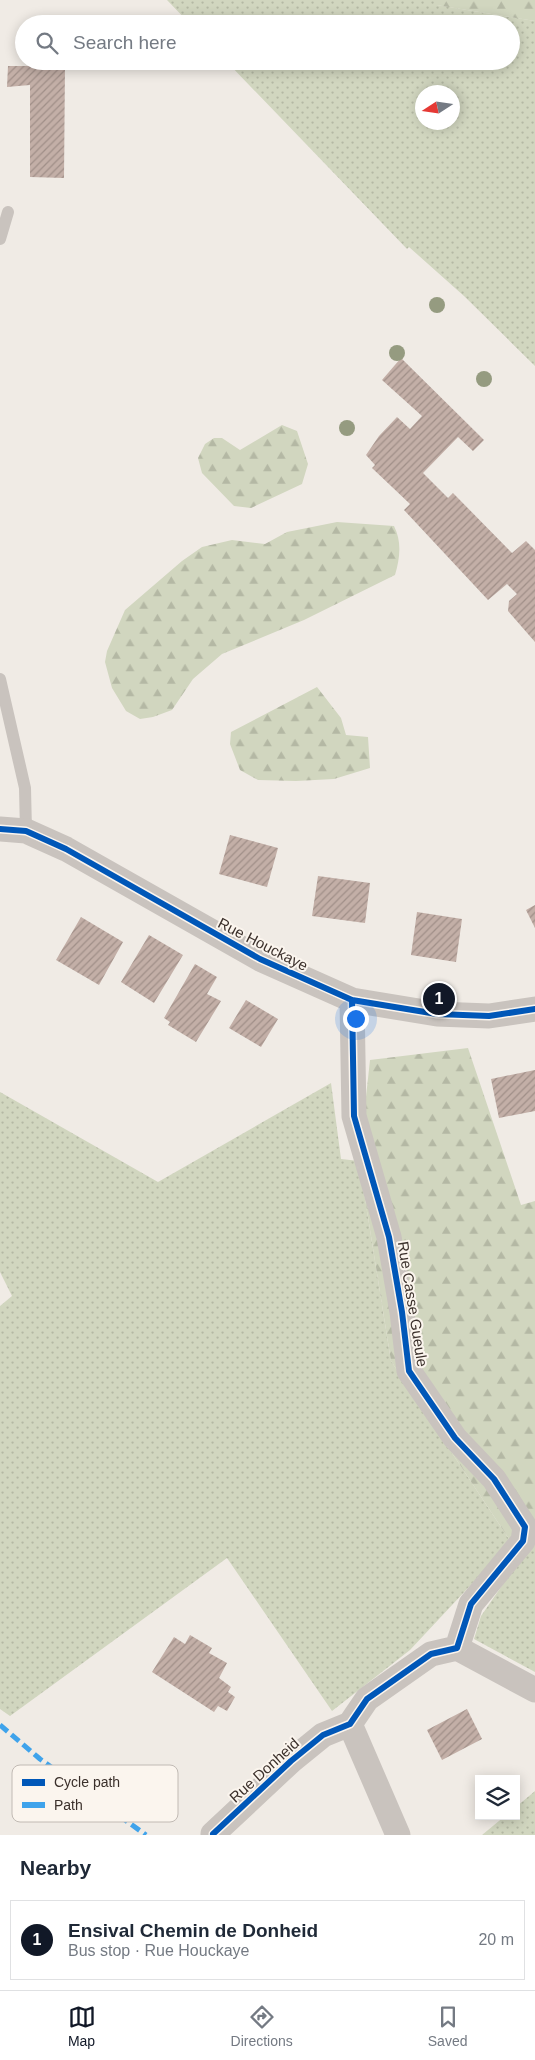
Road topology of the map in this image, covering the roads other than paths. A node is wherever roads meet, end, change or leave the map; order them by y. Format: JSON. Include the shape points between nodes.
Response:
{"nodes":[{"id":1,"x":8,"y":212,"type":"dead end"},
{"id":2,"x":0,"y":239,"type":"edge"},
{"id":3,"x":0,"y":679,"type":"edge"},
{"id":4,"x":0,"y":829,"type":"edge"},
{"id":5,"x":26,"y":831,"type":"junction"},
{"id":6,"x":352,"y":1000,"type":"junction"},
{"id":7,"x":535,"y":1009,"type":"edge"},
{"id":8,"x":457,"y":1648,"type":"junction"},
{"id":9,"x":535,"y":1690,"type":"edge"},
{"id":10,"x":350,"y":1724,"type":"junction"},
{"id":11,"x":213,"y":1834,"type":"edge"},
{"id":12,"x":398,"y":1835,"type":"edge"}],
"edges":[{"from":1,"to":2,"type":"lane"},
{"from":3,"to":5,"type":"lane","via":[[25,788]]},
{"from":4,"to":5,"type":"street","name":"Rue Houckaye"},
{"from":5,"to":6,"type":"street","name":"Rue Houckaye","via":[[66,849],[260,959]]},
{"from":6,"to":7,"type":"street","name":"Rue Houckaye","via":[[437,1014],[489,1016]]},
{"from":6,"to":8,"type":"street","name":"Rue Casse Gueule","via":[[354,1116],[389,1237],[409,1371],[455,1438],[494,1479],[525,1527],[523,1541],[471,1604]]},
{"from":8,"to":9,"type":"street"},
{"from":8,"to":10,"type":"street","via":[[431,1654],[367,1699]]},
{"from":10,"to":11,"type":"street","name":"Rue Donheid","via":[[324,1735],[291,1761]]},
{"from":10,"to":12,"type":"street"}]}
